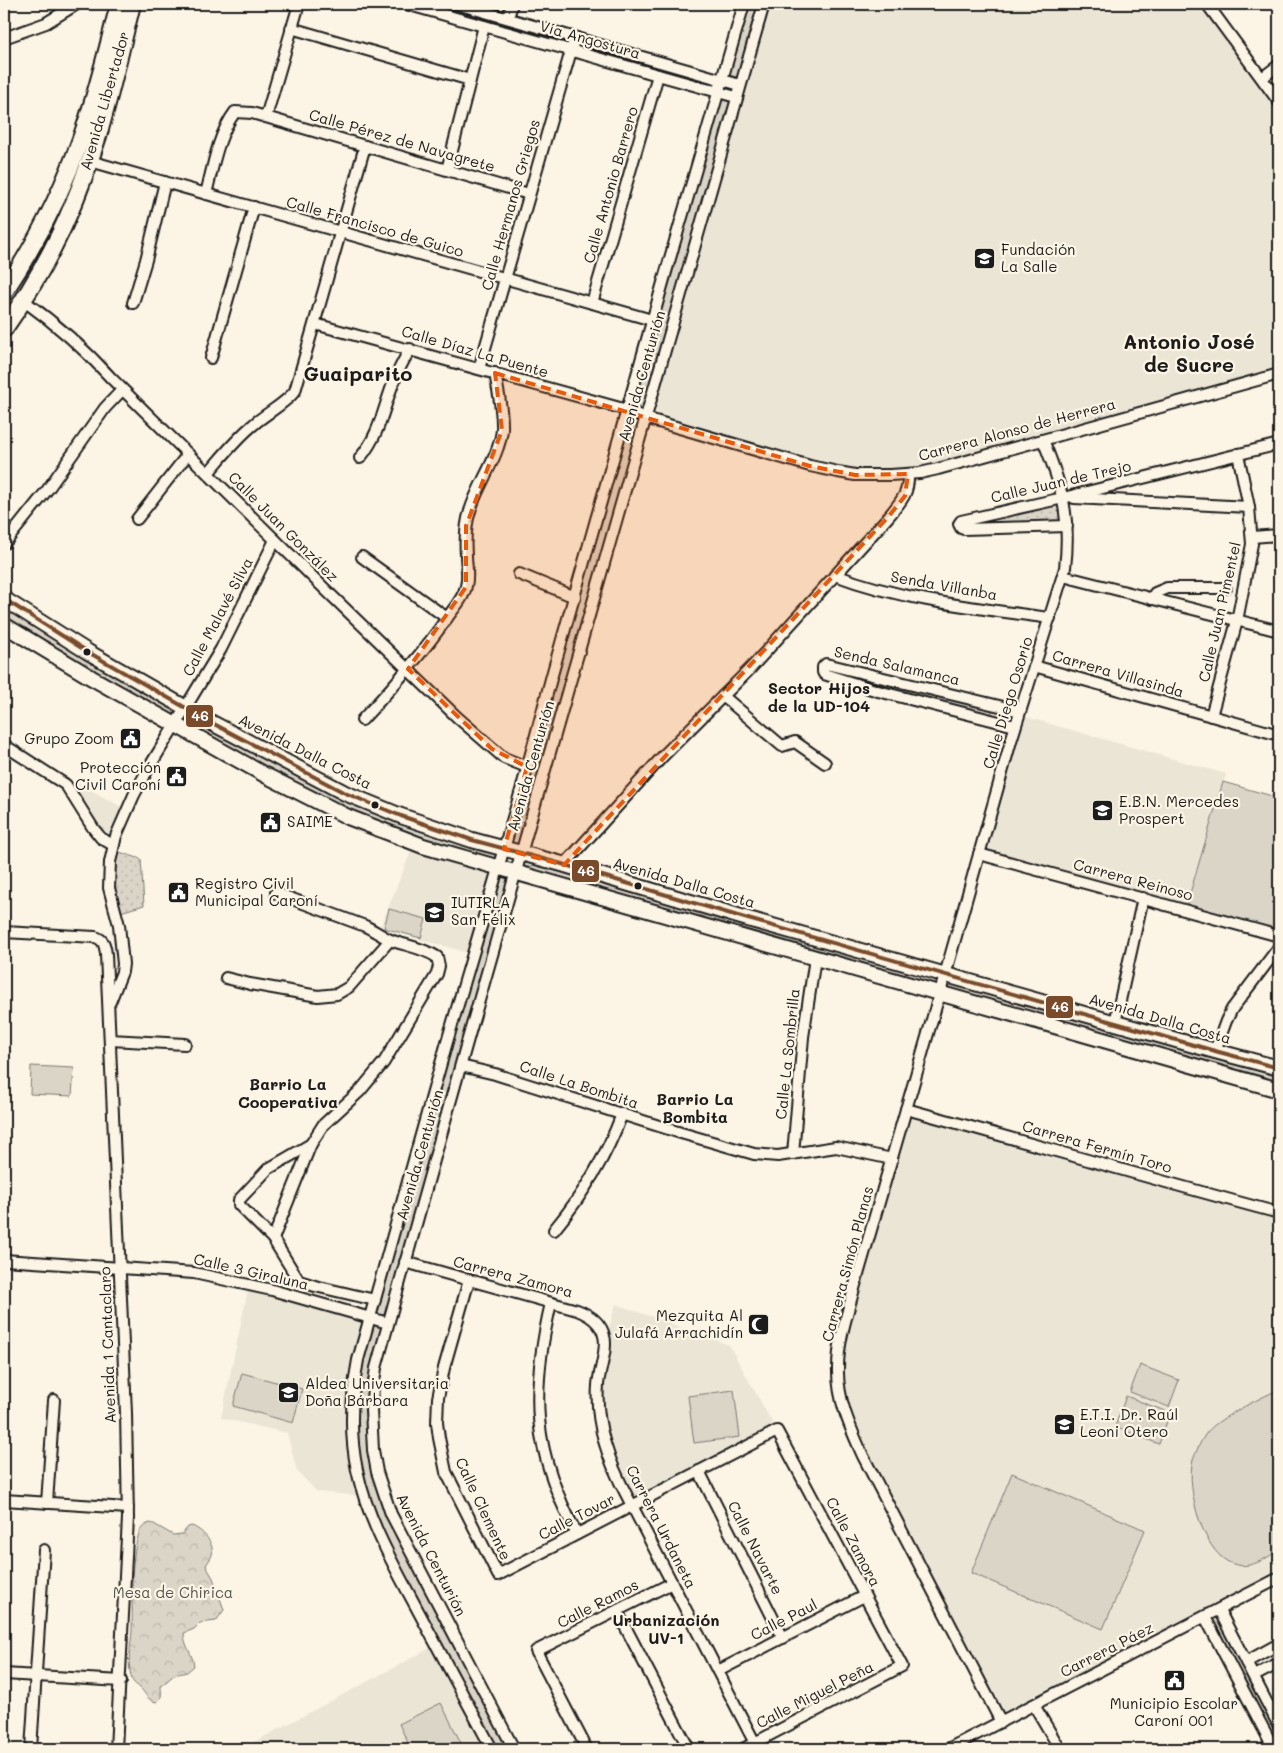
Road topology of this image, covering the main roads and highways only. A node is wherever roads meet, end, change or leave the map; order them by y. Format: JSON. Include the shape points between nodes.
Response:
{"nodes":[{"id":1,"x":119,"y":4,"type":"edge"},
{"id":2,"x":132,"y":4,"type":"edge"},
{"id":3,"x":5,"y":288,"type":"edge"},
{"id":4,"x":4,"y":330,"type":"edge"}],
"edges":[{"from":1,"to":3,"type":"main road","name":"Avenida Libertador","via":[[92,105],[71,164],[41,228]]},
{"from":2,"to":4,"type":"main road","name":"Avenida Libertador","via":[[90,161],[67,217]]}]}
